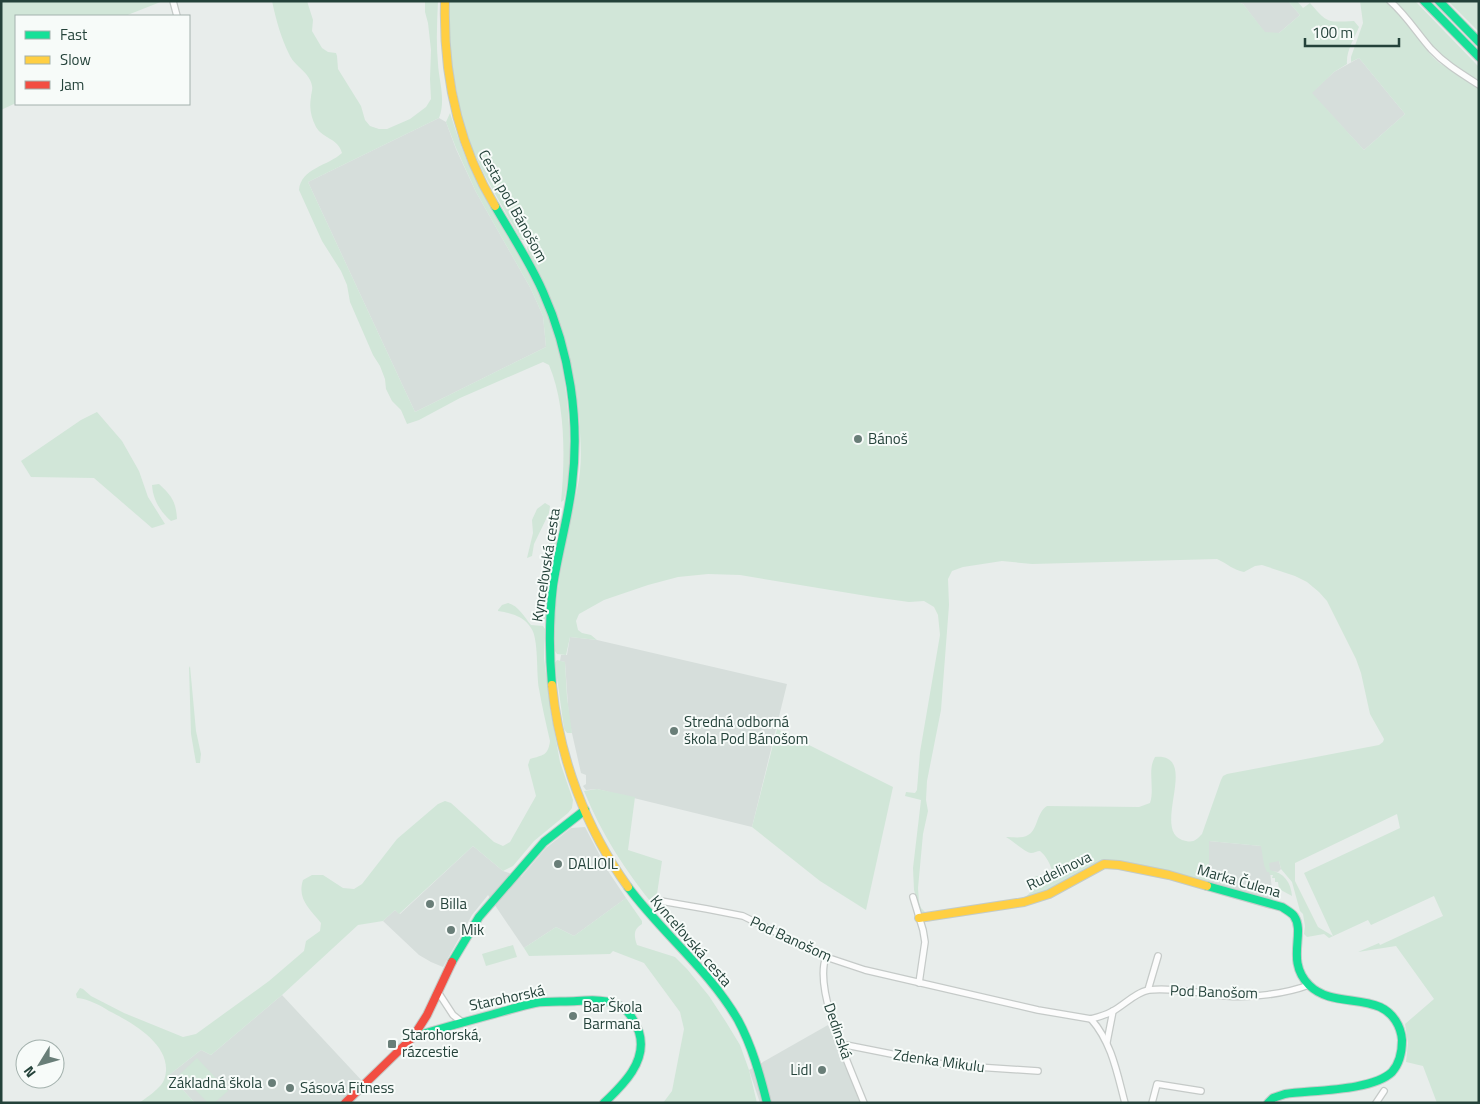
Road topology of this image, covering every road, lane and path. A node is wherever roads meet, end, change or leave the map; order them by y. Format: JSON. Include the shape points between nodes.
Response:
{"nodes":[{"id":1,"x":173,"y":1,"type":"edge"},
{"id":2,"x":444,"y":1,"type":"edge"},
{"id":3,"x":1390,"y":1,"type":"edge"},
{"id":4,"x":1424,"y":1,"type":"edge"},
{"id":5,"x":1439,"y":1,"type":"edge"},
{"id":6,"x":177,"y":15,"type":"edge"},
{"id":7,"x":1479,"y":42,"type":"edge"},
{"id":8,"x":1479,"y":57,"type":"edge"},
{"id":9,"x":1479,"y":85,"type":"edge"},
{"id":10,"x":558,"y":332,"type":"joint"},
{"id":11,"x":585,"y":810,"type":"junction"},
{"id":12,"x":1179,"y":878,"type":"joint"},
{"id":13,"x":913,"y":897,"type":"dead end"},
{"id":14,"x":661,"y":901,"type":"dead end"},
{"id":15,"x":919,"y":918,"type":"junction"},
{"id":16,"x":1158,"y":956,"type":"dead end"},
{"id":17,"x":826,"y":957,"type":"junction"},
{"id":18,"x":919,"y":983,"type":"junction"},
{"id":19,"x":1309,"y":986,"type":"junction"},
{"id":20,"x":1148,"y":990,"type":"junction"},
{"id":21,"x":438,"y":992,"type":"junction"},
{"id":22,"x":1113,"y":1011,"type":"junction"},
{"id":23,"x":1091,"y":1019,"type":"junction"},
{"id":24,"x":462,"y":1022,"type":"junction"},
{"id":25,"x":413,"y":1037,"type":"junction"},
{"id":26,"x":1107,"y":1042,"type":"junction"},
{"id":27,"x":841,"y":1044,"type":"junction"},
{"id":28,"x":1038,"y":1071,"type":"dead end"},
{"id":29,"x":1200,"y":1091,"type":"dead end"},
{"id":30,"x":1384,"y":1091,"type":"dead end"},
{"id":31,"x":1123,"y":1102,"type":"edge"},
{"id":32,"x":345,"y":1103,"type":"edge"},
{"id":33,"x":604,"y":1103,"type":"edge"},
{"id":34,"x":766,"y":1103,"type":"edge"},
{"id":35,"x":864,"y":1103,"type":"edge"},
{"id":36,"x":1152,"y":1103,"type":"edge"},
{"id":37,"x":1268,"y":1103,"type":"edge"},
{"id":38,"x":1376,"y":1103,"type":"edge"}],
"edges":[{"from":1,"to":6,"type":"street"},
{"from":2,"to":10,"type":"main road","name":"Cesta pod Bánošom","via":[[446,63],[456,120],[480,178],[536,277]]},
{"from":3,"to":9,"type":"street","via":[[1440,58]]},
{"from":4,"to":8,"type":"main road"},
{"from":5,"to":7,"type":"main road"},
{"from":10,"to":11,"type":"main road","name":"Kynceľovská cesta","via":[[571,390],[574,456],[570,501],[553,590],[550,665],[560,738]]},
{"from":11,"to":21,"type":"main road","via":[[544,842],[479,916]]},
{"from":11,"to":34,"type":"main road","name":"Kynceľovská cesta","via":[[604,850],[629,890],[734,1014],[751,1048]]},
{"from":12,"to":15,"type":"main road","name":"Rudelinova","via":[[1104,864],[1049,894],[1024,902]]},
{"from":12,"to":19,"type":"main road","name":"Marka Čulena","via":[[1276,904],[1293,914],[1298,924],[1297,960]]},
{"from":13,"to":15,"type":"street"},
{"from":14,"to":17,"type":"street","name":"Pod Banošom","via":[[743,916]]},
{"from":15,"to":18,"type":"street","via":[[925,942]]},
{"from":16,"to":20,"type":"street","name":"Pod Banošom"},
{"from":17,"to":18,"type":"street","name":"Pod Banošom"},
{"from":17,"to":27,"type":"street","name":"Dedinská","via":[[823,971],[827,1005]]},
{"from":18,"to":23,"type":"street","name":"Pod Banošom"},
{"from":19,"to":20,"type":"street","name":"Pod Banošom","via":[[1250,996]]},
{"from":19,"to":37,"type":"main road","via":[[1328,996],[1371,1004],[1389,1014],[1402,1037],[1400,1060],[1390,1074],[1374,1082],[1285,1094]]},
{"from":20,"to":22,"type":"street","name":"Pod Banošom"},
{"from":21,"to":24,"type":"street","name":"Starohorská","via":[[453,1015]]},
{"from":21,"to":25,"type":"main road"},
{"from":22,"to":23,"type":"street","name":"Pod Banošom"},
{"from":22,"to":26,"type":"street"},
{"from":23,"to":26,"type":"street"},
{"from":24,"to":25,"type":"main road","name":"Starohorská"},
{"from":24,"to":33,"type":"main road","name":"Starohorská","via":[[536,1003],[595,1000],[622,1008],[636,1024],[640,1051],[635,1068],[624,1084]]},
{"from":25,"to":32,"type":"main road"},
{"from":26,"to":31,"type":"street"},
{"from":27,"to":28,"type":"street","name":"Zdenka Mikulu","via":[[965,1068]]},
{"from":27,"to":35,"type":"street","name":"Dedinská"},
{"from":29,"to":36,"type":"street","via":[[1159,1083]]},
{"from":30,"to":38,"type":"street"}]}
